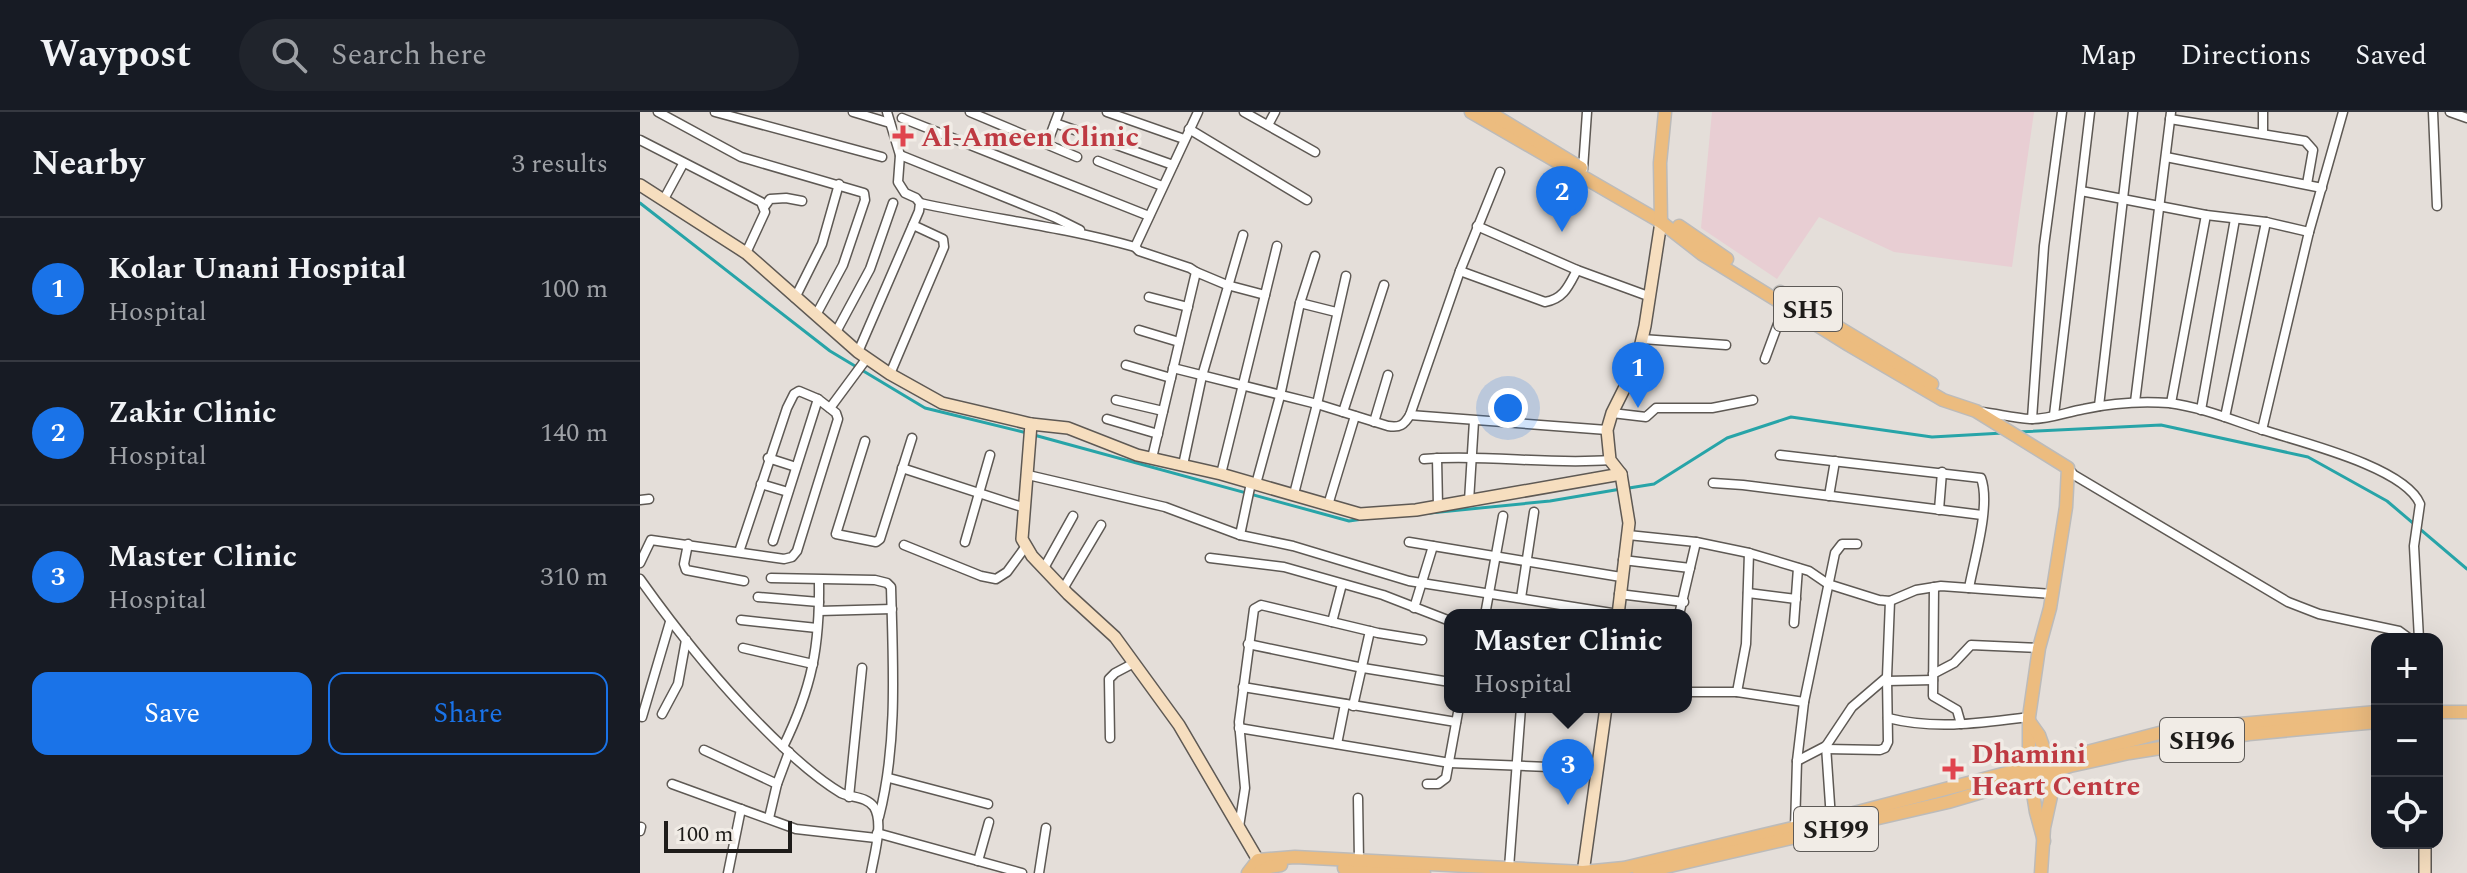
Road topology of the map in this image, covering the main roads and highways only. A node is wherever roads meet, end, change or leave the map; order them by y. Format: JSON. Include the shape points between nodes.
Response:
{"nodes":[{"id":1,"x":1471,"y":112,"type":"edge"},
{"id":2,"x":1489,"y":112,"type":"edge"},
{"id":3,"x":1665,"y":112,"type":"edge"},
{"id":4,"x":1661,"y":218,"type":"junction"},
{"id":5,"x":1956,"y":403,"type":"junction"},
{"id":6,"x":2443,"y":712,"type":"edge"},
{"id":7,"x":2467,"y":712,"type":"edge"},
{"id":8,"x":2371,"y":713,"type":"edge"},
{"id":9,"x":2029,"y":719,"type":"junction"},
{"id":10,"x":2371,"y":723,"type":"edge"},
{"id":11,"x":2039,"y":735,"type":"junction"},
{"id":12,"x":2066,"y":762,"type":"junction"},
{"id":13,"x":2050,"y":767,"type":"junction"},
{"id":14,"x":2030,"y":774,"type":"junction"},
{"id":15,"x":2006,"y":785,"type":"junction"},
{"id":16,"x":2051,"y":796,"type":"junction"},
{"id":17,"x":2034,"y":799,"type":"junction"},
{"id":18,"x":2044,"y":841,"type":"junction"},
{"id":19,"x":1258,"y":866,"type":"edge"},
{"id":20,"x":1248,"y":873,"type":"edge"},
{"id":21,"x":1415,"y":873,"type":"edge"},
{"id":22,"x":1424,"y":873,"type":"edge"},
{"id":23,"x":1583,"y":873,"type":"edge"},
{"id":24,"x":1639,"y":873,"type":"edge"},
{"id":25,"x":2041,"y":873,"type":"edge"}],
"edges":[{"from":1,"to":4,"type":"main road"},
{"from":2,"to":4,"type":"main road"},
{"from":3,"to":4,"type":"main road"},
{"from":4,"to":5,"type":"main road","number":"SH5"},
{"from":4,"to":5,"type":"main road","number":"SH5","via":[[1702,254]]},
{"from":5,"to":9,"type":"main road","number":"SH5","via":[[2068,468],[2066,507]]},
{"from":6,"to":7,"type":"main road"},
{"from":8,"to":12,"type":"main road","number":"SH96","via":[[2171,730]]},
{"from":9,"to":11,"type":"main road"},
{"from":9,"to":14,"type":"main road"},
{"from":10,"to":12,"type":"main road","number":"SH96","via":[[2249,734]]},
{"from":11,"to":12,"type":"main road"},
{"from":11,"to":13,"type":"main road"},
{"from":12,"to":13,"type":"main road","number":"SH96"},
{"from":12,"to":16,"type":"main road"},
{"from":13,"to":14,"type":"main road","number":"SH96"},
{"from":13,"to":16,"type":"main road"},
{"from":14,"to":15,"type":"main road","number":"SH99"},
{"from":14,"to":17,"type":"main road"},
{"from":14,"to":23,"type":"main road","number":"SH99"},
{"from":15,"to":17,"type":"main road","via":[[2022,786]]},
{"from":15,"to":24,"type":"main road","number":"SH99"},
{"from":16,"to":18,"type":"main road"},
{"from":17,"to":18,"type":"main road"},
{"from":18,"to":25,"type":"main road"},
{"from":19,"to":20,"type":"main road"},
{"from":19,"to":21,"type":"main road"},
{"from":19,"to":23,"type":"main road","number":"SH99","via":[[1295,857]]},
{"from":21,"to":22,"type":"main road"}]}
